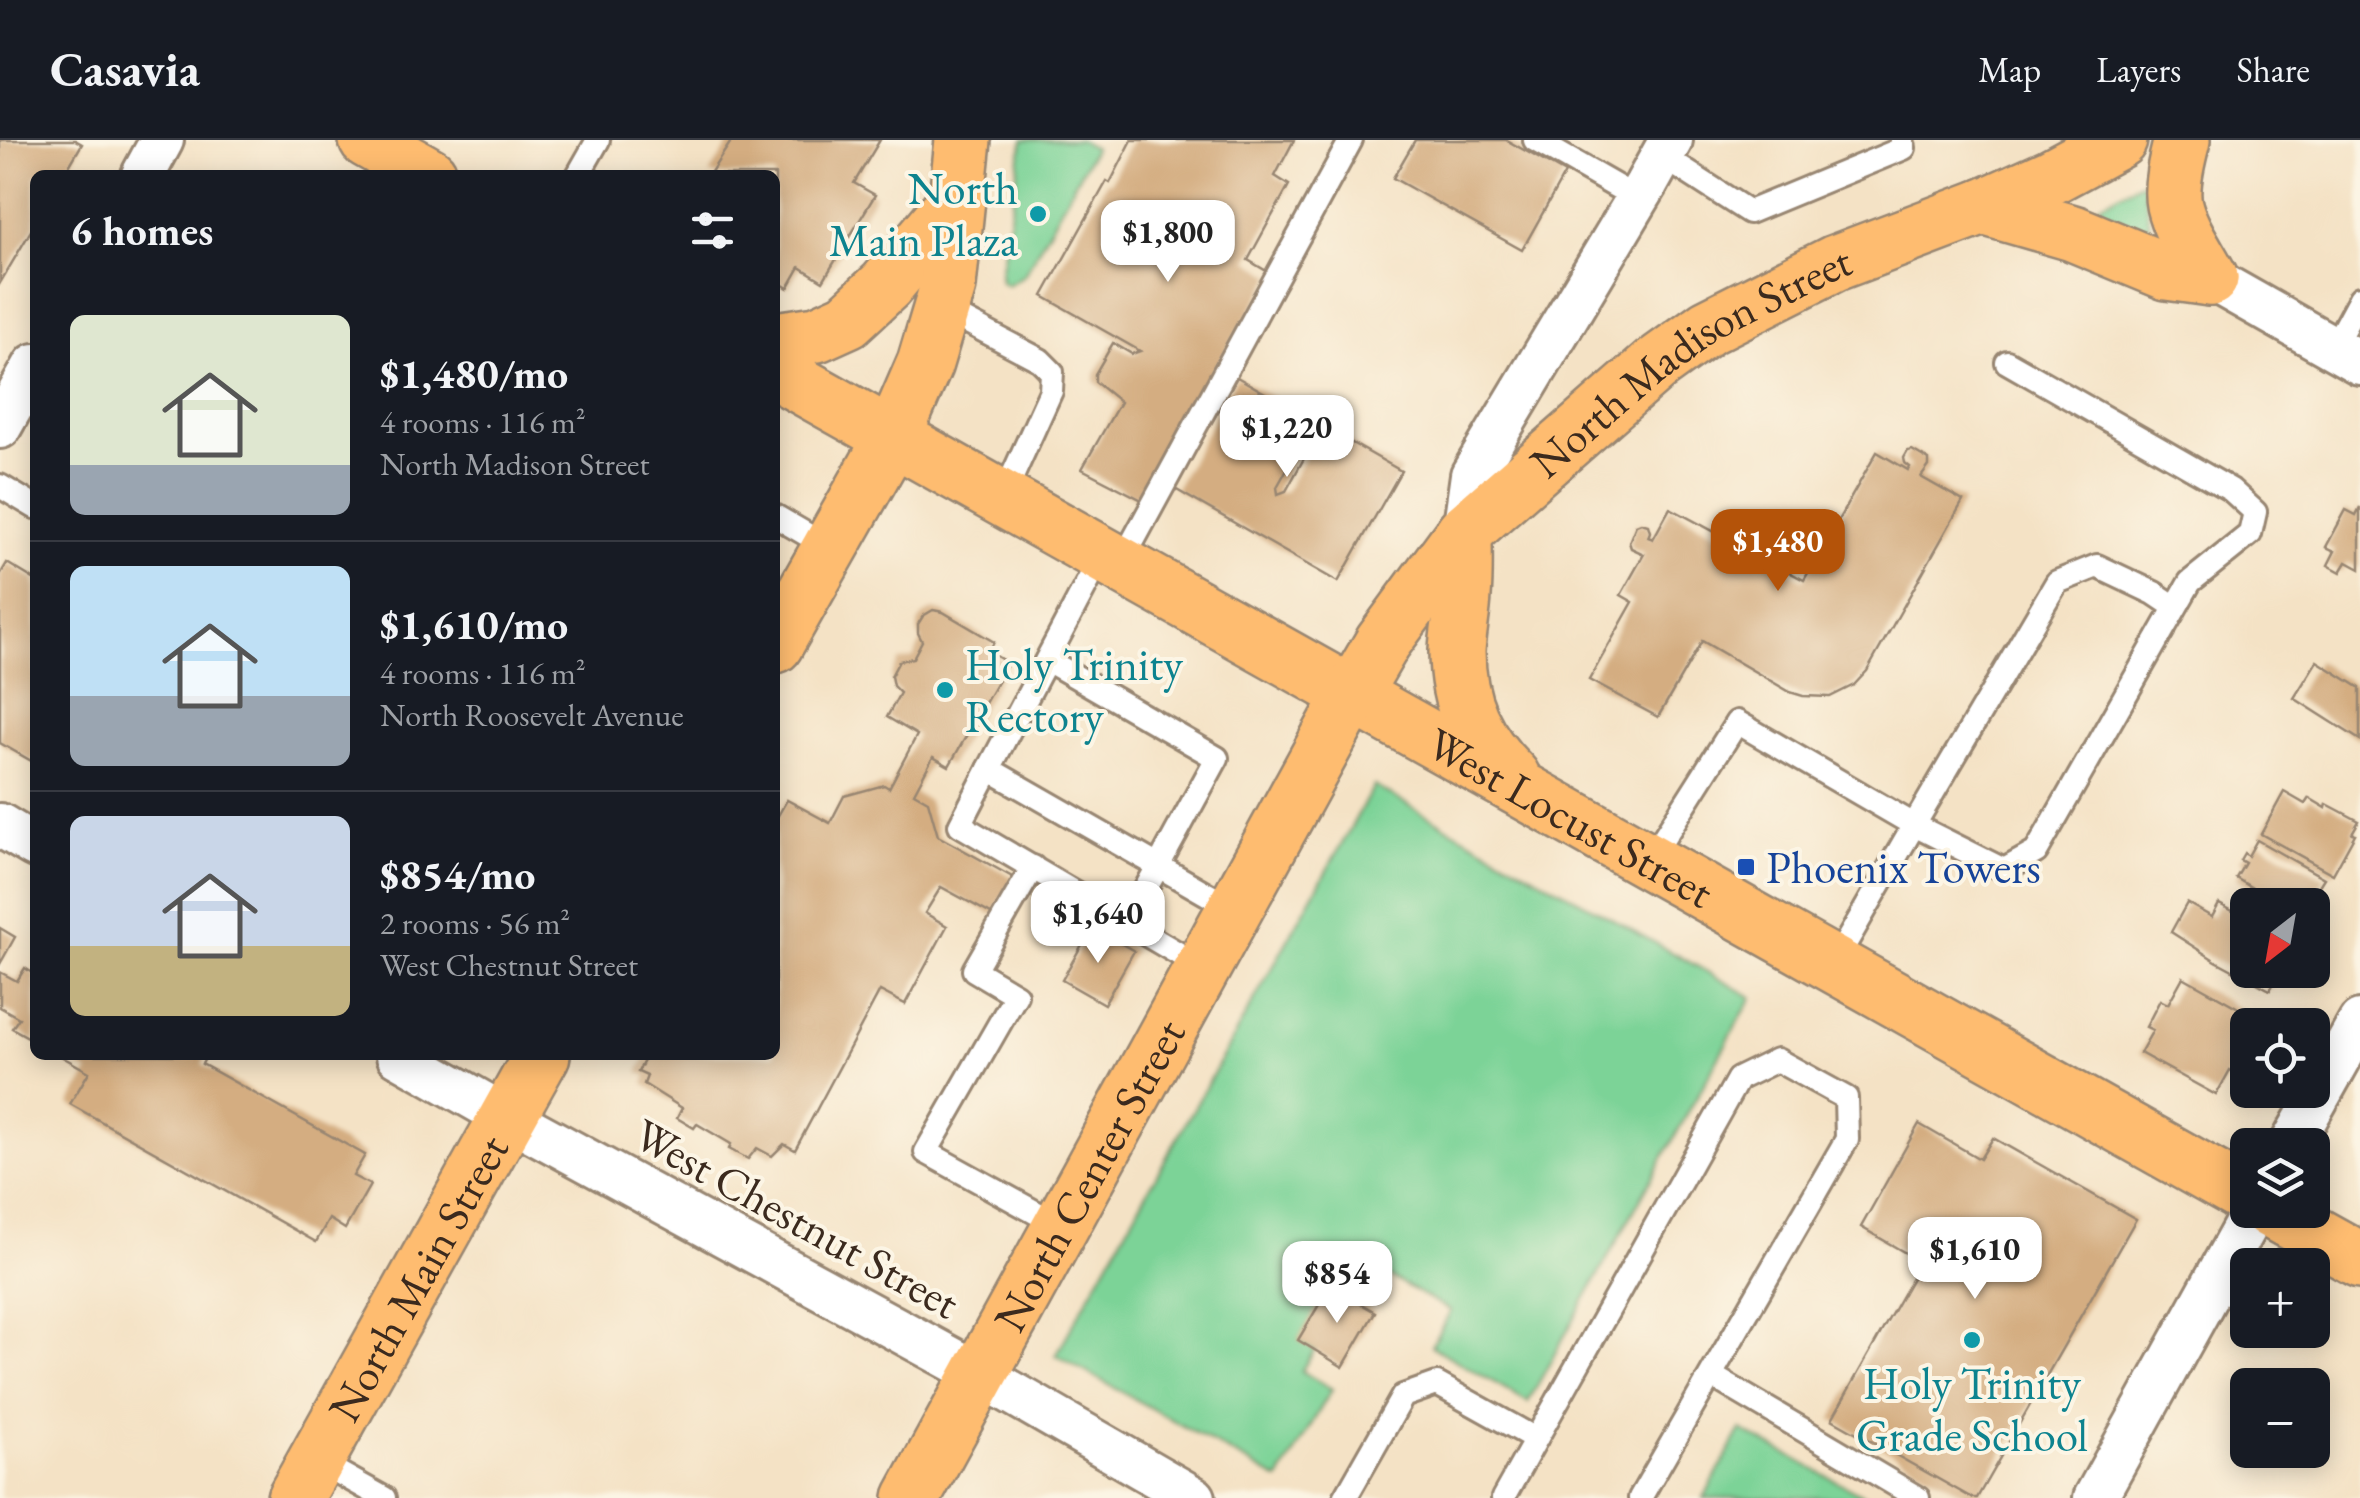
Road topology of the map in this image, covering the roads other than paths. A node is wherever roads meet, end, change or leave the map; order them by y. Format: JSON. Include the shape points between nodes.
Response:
{"nodes":[{"id":1,"x":162,"y":140,"type":"edge"},
{"id":2,"x":367,"y":140,"type":"edge"},
{"id":3,"x":598,"y":140,"type":"edge"},
{"id":4,"x":1351,"y":140,"type":"edge"},
{"id":5,"x":1535,"y":140,"type":"edge"},
{"id":6,"x":1902,"y":140,"type":"edge"},
{"id":7,"x":2119,"y":140,"type":"edge"},
{"id":8,"x":2182,"y":140,"type":"edge"},
{"id":9,"x":1666,"y":148,"type":"edge"},
{"id":10,"x":966,"y":165,"type":"edge"},
{"id":11,"x":145,"y":170,"type":"edge"},
{"id":12,"x":420,"y":170,"type":"edge"},
{"id":13,"x":581,"y":170,"type":"edge"},
{"id":14,"x":1638,"y":198,"type":"junction"},
{"id":15,"x":1984,"y":208,"type":"junction"},
{"id":16,"x":2210,"y":278,"type":"junction"},
{"id":17,"x":2360,"y":298,"type":"edge"},
{"id":18,"x":942,"y":308,"type":"junction"},
{"id":19,"x":780,"y":339,"type":"edge"},
{"id":20,"x":2347,"y":356,"type":"edge"},
{"id":21,"x":2007,"y":362,"type":"dead end"},
{"id":22,"x":30,"y":374,"type":"edge"},
{"id":23,"x":780,"y":374,"type":"edge"},
{"id":24,"x":0,"y":427,"type":"edge"},
{"id":25,"x":893,"y":437,"type":"junction"},
{"id":26,"x":0,"y":486,"type":"edge"},
{"id":27,"x":1002,"y":499,"type":"junction"},
{"id":28,"x":30,"y":505,"type":"edge"},
{"id":29,"x":780,"y":519,"type":"edge"},
{"id":30,"x":1464,"y":532,"type":"junction"},
{"id":31,"x":830,"y":548,"type":"junction"},
{"id":32,"x":1111,"y":560,"type":"junction"},
{"id":33,"x":2174,"y":607,"type":"junction"},
{"id":34,"x":780,"y":636,"type":"edge"},
{"id":35,"x":1047,"y":660,"type":"junction"},
{"id":36,"x":1352,"y":694,"type":"junction"},
{"id":37,"x":989,"y":768,"type":"junction"},
{"id":38,"x":1528,"y":793,"type":"junction"},
{"id":39,"x":1914,"y":825,"type":"junction"},
{"id":40,"x":0,"y":826,"type":"edge"},
{"id":41,"x":30,"y":843,"type":"edge"},
{"id":42,"x":1649,"y":861,"type":"junction"},
{"id":43,"x":1159,"y":866,"type":"junction"},
{"id":44,"x":1033,"y":867,"type":"junction"},
{"id":45,"x":1235,"y":910,"type":"junction"},
{"id":46,"x":1127,"y":923,"type":"junction"},
{"id":47,"x":1833,"y":965,"type":"junction"},
{"id":48,"x":1203,"y":968,"type":"junction"},
{"id":49,"x":2360,"y":1022,"type":"edge"},
{"id":50,"x":407,"y":1060,"type":"edge"},
{"id":51,"x":539,"y":1060,"type":"edge"},
{"id":52,"x":506,"y":1117,"type":"junction"},
{"id":53,"x":2301,"y":1128,"type":"edge"},
{"id":54,"x":2230,"y":1187,"type":"edge"},
{"id":55,"x":1062,"y":1227,"type":"junction"},
{"id":56,"x":2244,"y":1228,"type":"edge"},
{"id":57,"x":2302,"y":1228,"type":"edge"},
{"id":58,"x":2360,"y":1260,"type":"edge"},
{"id":59,"x":981,"y":1375,"type":"junction"},
{"id":60,"x":1712,"y":1376,"type":"junction"},
{"id":61,"x":1536,"y":1439,"type":"junction"},
{"id":62,"x":305,"y":1479,"type":"edge"},
{"id":63,"x":384,"y":1498,"type":"edge"},
{"id":64,"x":912,"y":1498,"type":"edge"},
{"id":65,"x":1194,"y":1498,"type":"edge"},
{"id":66,"x":1346,"y":1498,"type":"edge"},
{"id":67,"x":1503,"y":1498,"type":"edge"},
{"id":68,"x":1640,"y":1498,"type":"edge"},
{"id":69,"x":1918,"y":1498,"type":"edge"},
{"id":70,"x":2095,"y":1498,"type":"edge"}],
"edges":[{"from":1,"to":11,"type":"street"},
{"from":2,"to":12,"type":"main road"},
{"from":3,"to":13,"type":"lane"},
{"from":4,"to":32,"type":"lane"},
{"from":5,"to":14,"type":"lane"},
{"from":6,"to":9,"type":"lane","via":[[1904,148],[1750,212]]},
{"from":7,"to":15,"type":"main road","name":"North Madison Street"},
{"from":8,"to":16,"type":"main road","via":[[2174,202]]},
{"from":9,"to":14,"type":"street"},
{"from":10,"to":18,"type":"main road"},
{"from":10,"to":19,"type":"main road","via":[[886,286],[848,320],[817,334]]},
{"from":14,"to":30,"type":"street","via":[[1472,475]]},
{"from":15,"to":16,"type":"main road","via":[[2073,233],[2167,272]]},
{"from":15,"to":30,"type":"main road","name":"North Madison Street","via":[[1835,264],[1708,327]]},
{"from":16,"to":20,"type":"street"},
{"from":17,"to":20,"type":"lane"},
{"from":18,"to":25,"type":"main road"},
{"from":18,"to":27,"type":"lane","via":[[1052,372],[1050,391]]},
{"from":21,"to":33,"type":"lane","via":[[2231,490],[2255,512],[2250,534],[2190,582]]},
{"from":22,"to":24,"type":"street"},
{"from":23,"to":25,"type":"main road","name":"West Locust Street"},
{"from":25,"to":27,"type":"main road","name":"West Locust Street"},
{"from":25,"to":31,"type":"main road"},
{"from":26,"to":28,"type":"lane"},
{"from":27,"to":32,"type":"main road","name":"West Locust Street"},
{"from":29,"to":31,"type":"lane"},
{"from":30,"to":36,"type":"main road","name":"North Madison Street"},
{"from":30,"to":38,"type":"main road","via":[[1459,689],[1472,726]]},
{"from":31,"to":34,"type":"main road"},
{"from":32,"to":35,"type":"lane"},
{"from":32,"to":36,"type":"main road","name":"West Locust Street"},
{"from":33,"to":39,"type":"lane","via":[[2097,566],[2057,582]]},
{"from":33,"to":39,"type":"lane","via":[[2036,852],[2004,870]]},
{"from":35,"to":37,"type":"lane"},
{"from":35,"to":43,"type":"lane","via":[[1216,758]]},
{"from":36,"to":38,"type":"main road","name":"West Locust Street"},
{"from":36,"to":45,"type":"main road","name":"North Center Street"},
{"from":37,"to":43,"type":"lane"},
{"from":37,"to":44,"type":"lane","via":[[960,825]]},
{"from":38,"to":42,"type":"main road","name":"West Locust Street"},
{"from":39,"to":42,"type":"lane","via":[[1737,722]]},
{"from":39,"to":47,"type":"lane"},
{"from":40,"to":41,"type":"street"},
{"from":42,"to":47,"type":"main road","name":"West Locust Street"},
{"from":43,"to":45,"type":"lane"},
{"from":43,"to":46,"type":"lane"},
{"from":44,"to":46,"type":"lane"},
{"from":44,"to":55,"type":"lane","via":[[974,970],[1016,995],[926,1152]]},
{"from":45,"to":48,"type":"main road","name":"North Center Street"},
{"from":46,"to":48,"type":"lane"},
{"from":47,"to":54,"type":"main road","name":"West Locust Street"},
{"from":48,"to":55,"type":"main road","name":"North Center Street"},
{"from":49,"to":53,"type":"street"},
{"from":50,"to":52,"type":"street","name":"West Chestnut Street"},
{"from":51,"to":52,"type":"main road","name":"North Main Street"},
{"from":52,"to":59,"type":"street","name":"West Chestnut Street"},
{"from":52,"to":62,"type":"main road","name":"North Main Street"},
{"from":55,"to":59,"type":"main road","name":"North Center Street"},
{"from":56,"to":70,"type":"street"},
{"from":57,"to":58,"type":"main road"},
{"from":59,"to":64,"type":"main road","name":"North Center Street"},
{"from":59,"to":65,"type":"street","name":"West Chestnut Street"},
{"from":60,"to":61,"type":"lane","via":[[1847,1139],[1846,1098],[1777,1060],[1738,1079]]},
{"from":60,"to":68,"type":"lane"},
{"from":60,"to":69,"type":"lane"},
{"from":61,"to":66,"type":"lane","via":[[1436,1384],[1403,1396]]},
{"from":61,"to":67,"type":"lane"},
{"from":62,"to":63,"type":"lane"}]}
